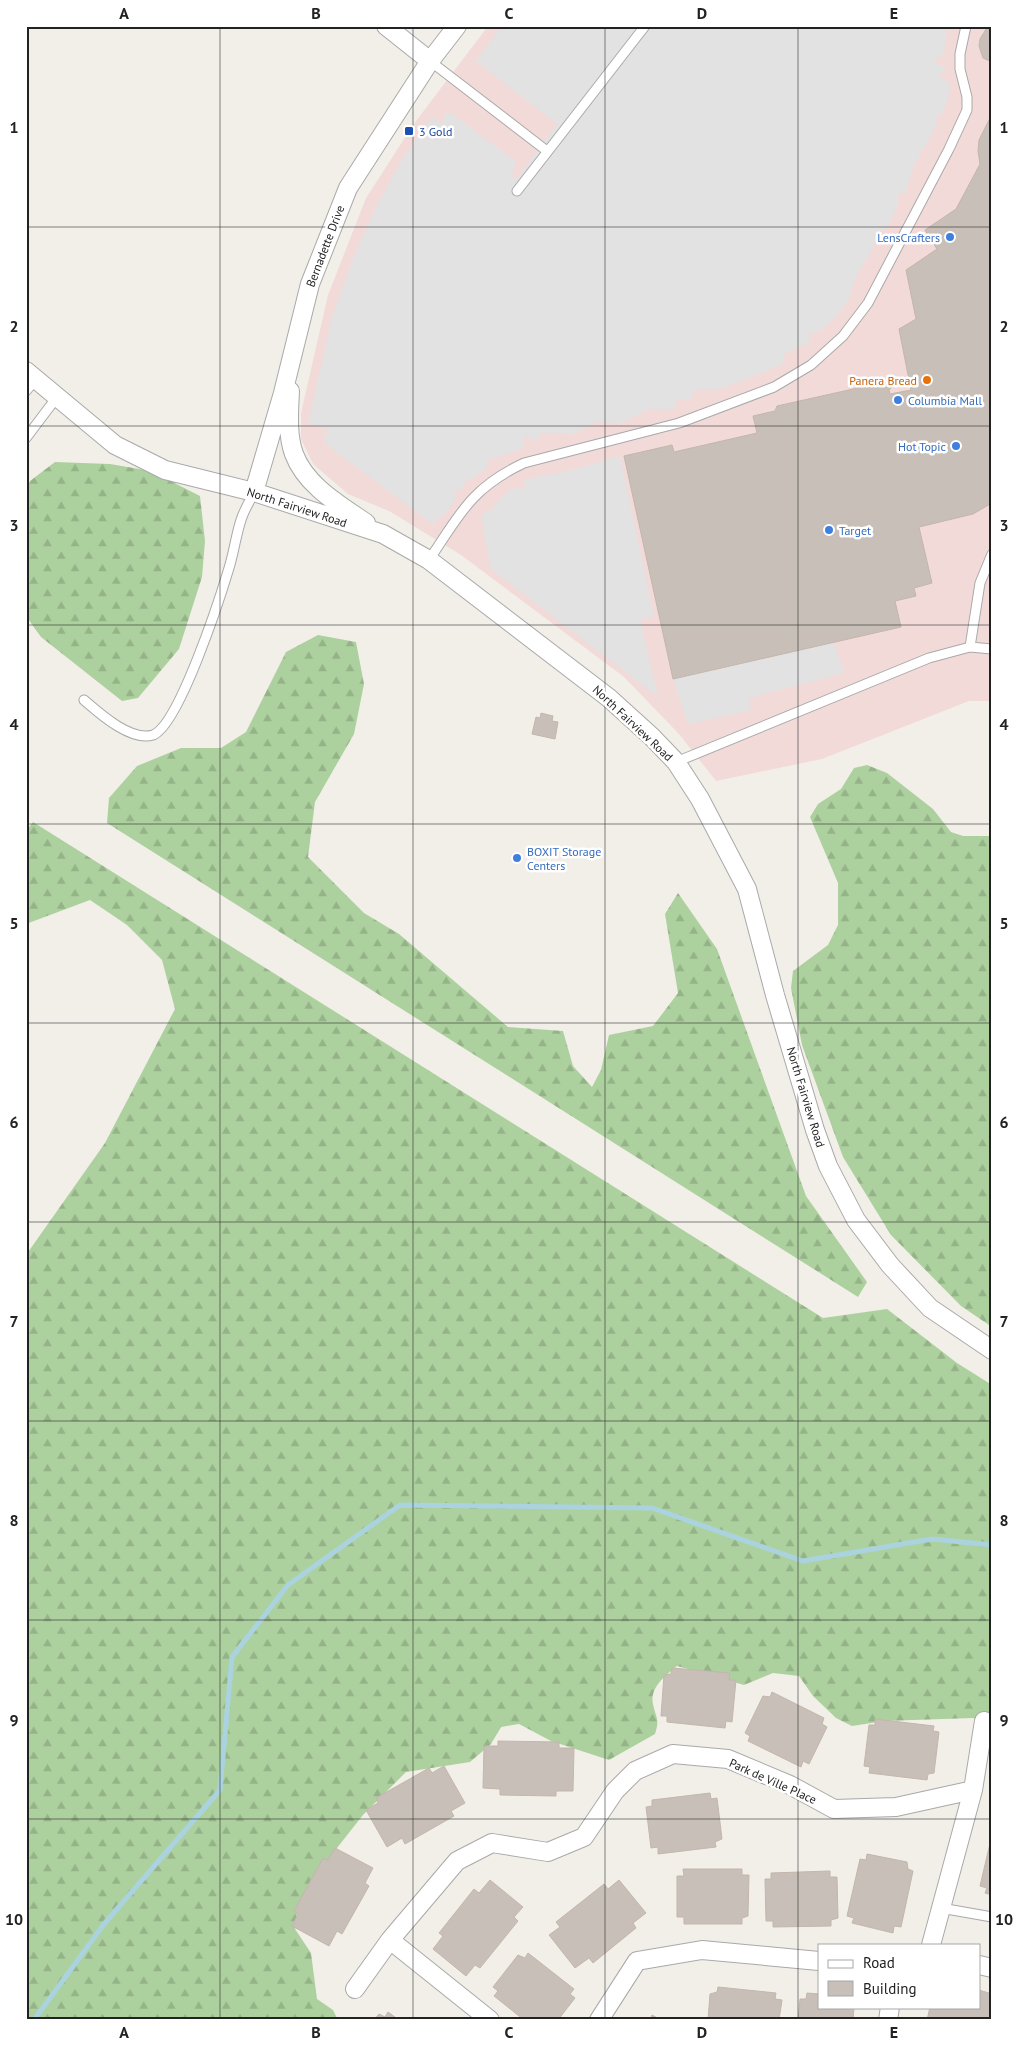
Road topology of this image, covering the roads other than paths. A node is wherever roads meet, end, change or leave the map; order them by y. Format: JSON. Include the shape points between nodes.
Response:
{"nodes":[{"id":1,"x":386,"y":26,"type":"edge"},
{"id":2,"x":456,"y":26,"type":"edge"},
{"id":3,"x":645,"y":26,"type":"edge"},
{"id":4,"x":966,"y":26,"type":"edge"},
{"id":5,"x":430,"y":61,"type":"junction"},
{"id":6,"x":547,"y":151,"type":"junction"},
{"id":7,"x":517,"y":191,"type":"dead end"},
{"id":8,"x":290,"y":362,"type":"junction"},
{"id":9,"x":29,"y":380,"type":"edge"},
{"id":10,"x":57,"y":396,"type":"junction"},
{"id":11,"x":26,"y":438,"type":"edge"},
{"id":12,"x":254,"y":492,"type":"junction"},
{"id":13,"x":383,"y":534,"type":"junction"},
{"id":14,"x":992,"y":554,"type":"edge"},
{"id":15,"x":429,"y":560,"type":"junction"},
{"id":16,"x":970,"y":647,"type":"junction"},
{"id":17,"x":992,"y":649,"type":"edge"},
{"id":18,"x":84,"y":700,"type":"dead end"},
{"id":19,"x":676,"y":762,"type":"junction"},
{"id":20,"x":992,"y":1350,"type":"edge"},
{"id":21,"x":984,"y":1721,"type":"dead end"},
{"id":22,"x":973,"y":1790,"type":"junction"},
{"id":23,"x":941,"y":1908,"type":"junction"},
{"id":24,"x":992,"y":1916,"type":"edge"},
{"id":25,"x":390,"y":1940,"type":"junction"},
{"id":26,"x":931,"y":1944,"type":"edge"},
{"id":27,"x":818,"y":1962,"type":"edge"},
{"id":28,"x":355,"y":1988,"type":"dead end"},
{"id":29,"x":490,"y":2020,"type":"edge"},
{"id":30,"x":599,"y":2020,"type":"edge"}],
"edges":[{"from":1,"to":5,"type":"street"},
{"from":2,"to":5,"type":"street","name":"Bernadette Drive"},
{"from":3,"to":6,"type":"lane"},
{"from":4,"to":15,"type":"lane","via":[[960,61],[967,110],[868,303],[842,336],[811,365],[774,387],[679,423],[524,463],[503,473],[470,499]]},
{"from":5,"to":6,"type":"lane"},
{"from":5,"to":8,"type":"street","name":"Bernadette Drive","via":[[348,188],[310,284]]},
{"from":6,"to":7,"type":"lane"},
{"from":8,"to":12,"type":"street","name":"Bernadette Drive"},
{"from":8,"to":13,"type":"street","via":[[289,421],[294,454],[324,493]]},
{"from":9,"to":10,"type":"street","name":"North Fairview Road"},
{"from":10,"to":11,"type":"lane"},
{"from":10,"to":12,"type":"street","name":"North Fairview Road","via":[[116,445],[165,470]]},
{"from":12,"to":13,"type":"street","name":"North Fairview Road"},
{"from":12,"to":18,"type":"lane","via":[[241,519],[230,566],[210,625],[166,725],[153,734],[131,733]]},
{"from":13,"to":15,"type":"street","name":"North Fairview Road"},
{"from":14,"to":16,"type":"lane","via":[[980,583]]},
{"from":15,"to":19,"type":"street","name":"North Fairview Road","via":[[609,698]]},
{"from":16,"to":17,"type":"lane"},
{"from":16,"to":19,"type":"lane","via":[[929,658]]},
{"from":19,"to":20,"type":"street","name":"North Fairview Road","via":[[700,799],[747,889],[815,1130],[828,1166],[856,1220],[890,1265],[930,1308]]},
{"from":21,"to":22,"type":"street"},
{"from":22,"to":23,"type":"street"},
{"from":22,"to":25,"type":"street","name":"Park de Ville Place","via":[[896,1807],[834,1809],[790,1785],[728,1759],[673,1754],[635,1771],[615,1791],[584,1837],[548,1852],[492,1843],[457,1861]]},
{"from":23,"to":24,"type":"lane"},
{"from":23,"to":26,"type":"street"},
{"from":25,"to":28,"type":"street","name":"Park de Ville Place"},
{"from":25,"to":29,"type":"street"},
{"from":27,"to":30,"type":"street","via":[[702,1950],[637,1961]]}]}
